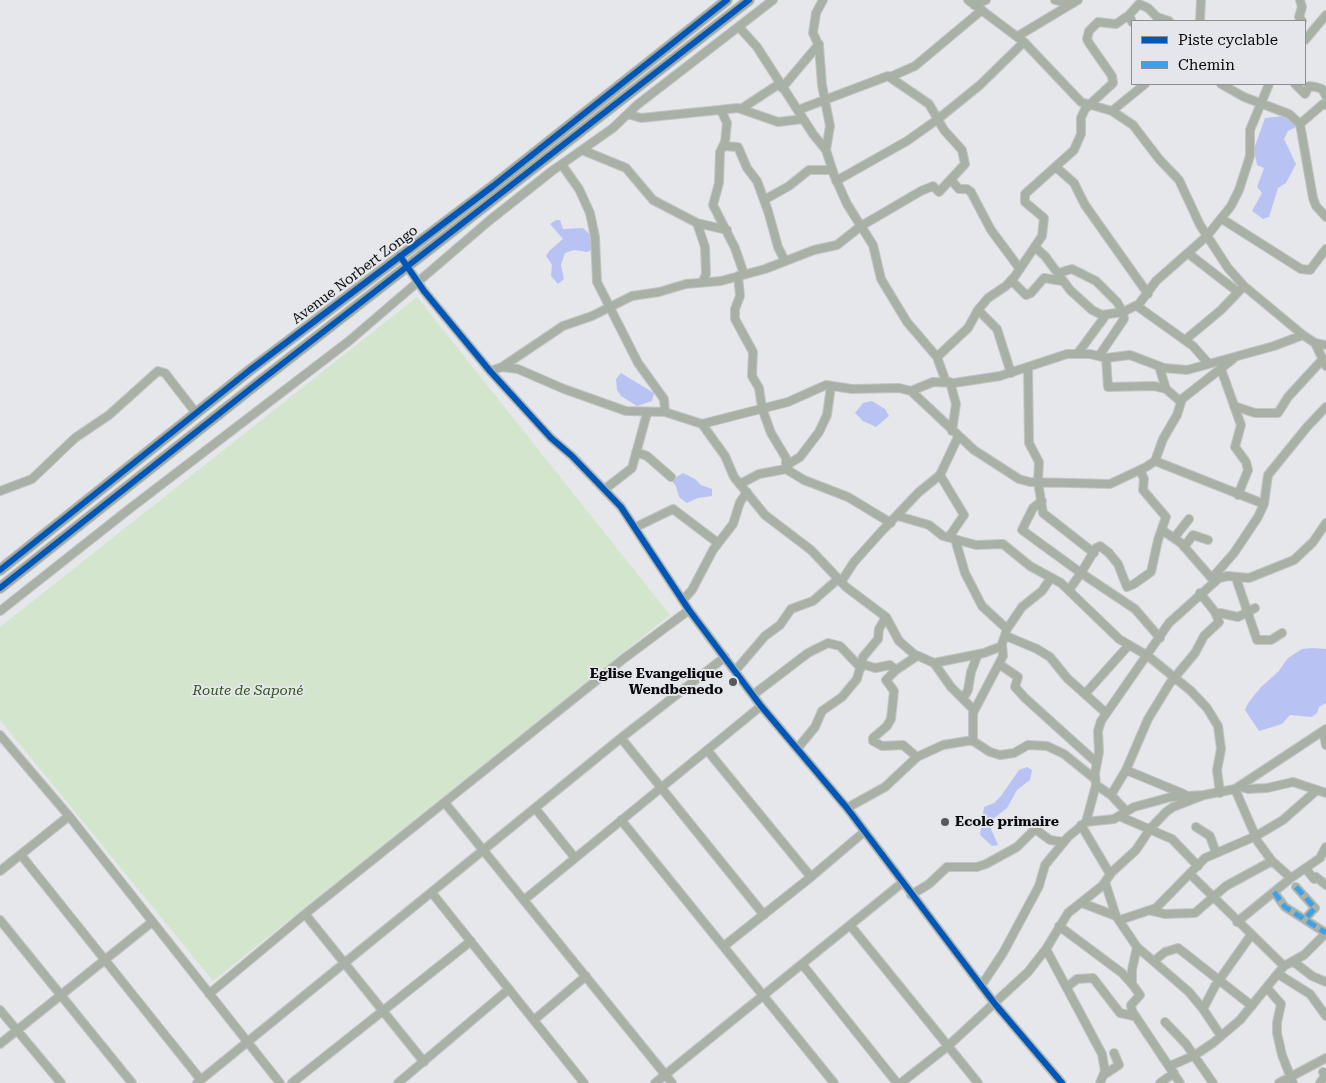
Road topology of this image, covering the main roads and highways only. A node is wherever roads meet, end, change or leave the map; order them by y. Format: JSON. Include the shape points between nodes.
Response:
{"nodes":[{"id":1,"x":727,"y":0,"type":"edge"},
{"id":2,"x":749,"y":0,"type":"edge"},
{"id":3,"x":0,"y":570,"type":"edge"},
{"id":4,"x":0,"y":588,"type":"edge"}],
"edges":[{"from":1,"to":3,"type":"main road","name":"Avenue Norbert Zongo","via":[[493,186],[196,413]]},
{"from":2,"to":4,"type":"main road","name":"Avenue Norbert Zongo"}]}
